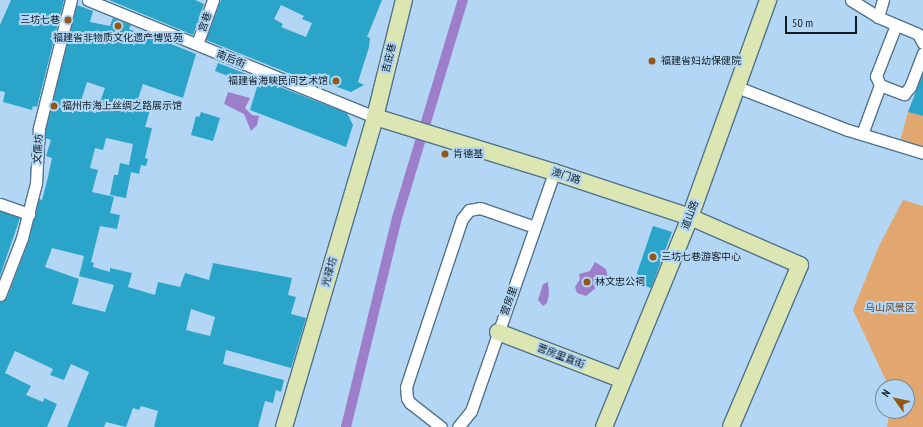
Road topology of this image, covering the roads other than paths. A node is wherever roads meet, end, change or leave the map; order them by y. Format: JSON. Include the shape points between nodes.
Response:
{"nodes":[{"id":1,"x":71,"y":0,"type":"edge"},
{"id":2,"x":88,"y":0,"type":"edge"},
{"id":3,"x":213,"y":0,"type":"edge"},
{"id":4,"x":404,"y":0,"type":"edge"},
{"id":5,"x":768,"y":0,"type":"edge"},
{"id":6,"x":851,"y":0,"type":"edge"},
{"id":7,"x":883,"y":0,"type":"edge"},
{"id":8,"x":878,"y":17,"type":"junction"},
{"id":9,"x":896,"y":25,"type":"junction"},
{"id":10,"x":923,"y":43,"type":"edge"},
{"id":11,"x":197,"y":44,"type":"junction"},
{"id":12,"x":923,"y":53,"type":"edge"},
{"id":13,"x":880,"y":85,"type":"junction"},
{"id":14,"x":737,"y":87,"type":"junction"},
{"id":15,"x":375,"y":117,"type":"junction"},
{"id":16,"x":862,"y":134,"type":"junction"},
{"id":17,"x":923,"y":152,"type":"edge"},
{"id":18,"x":554,"y":172,"type":"junction"},
{"id":19,"x":0,"y":204,"type":"edge"},
{"id":20,"x":28,"y":214,"type":"junction"},
{"id":21,"x":690,"y":217,"type":"junction"},
{"id":22,"x":535,"y":227,"type":"junction"},
{"id":23,"x":0,"y":295,"type":"edge"},
{"id":24,"x":498,"y":332,"type":"junction"},
{"id":25,"x":623,"y":380,"type":"junction"},
{"id":26,"x":284,"y":427,"type":"edge"},
{"id":27,"x":441,"y":427,"type":"edge"},
{"id":28,"x":458,"y":427,"type":"edge"},
{"id":29,"x":604,"y":427,"type":"edge"},
{"id":30,"x":730,"y":427,"type":"edge"}],
"edges":[{"from":1,"to":20,"type":"street","name":"文儒坊","via":[[39,128],[36,184]]},
{"from":2,"to":11,"type":"street","name":"南后街"},
{"from":3,"to":11,"type":"street","name":"宫巷"},
{"from":4,"to":15,"type":"street","name":"吉庇巷"},
{"from":5,"to":14,"type":"street","name":"道山路"},
{"from":6,"to":8,"type":"street"},
{"from":7,"to":8,"type":"street"},
{"from":8,"to":9,"type":"street"},
{"from":9,"to":10,"type":"street","via":[[918,34]]},
{"from":9,"to":13,"type":"street","via":[[876,76]]},
{"from":11,"to":15,"type":"street","name":"南后街"},
{"from":12,"to":13,"type":"street","via":[[910,86],[904,94]]},
{"from":13,"to":16,"type":"street"},
{"from":14,"to":16,"type":"street"},
{"from":14,"to":21,"type":"street","name":"道山路"},
{"from":15,"to":18,"type":"street","name":"澳门路"},
{"from":15,"to":26,"type":"street","name":"光禄坊"},
{"from":16,"to":17,"type":"street"},
{"from":18,"to":21,"type":"street","name":"澳门路"},
{"from":18,"to":22,"type":"street","name":"营房里"},
{"from":19,"to":20,"type":"street"},
{"from":20,"to":23,"type":"street","name":"文儒坊"},
{"from":21,"to":25,"type":"street","name":"道山路"},
{"from":21,"to":30,"type":"street","name":"澳门路","via":[[800,265]]},
{"from":22,"to":24,"type":"street","name":"营房里"},
{"from":22,"to":27,"type":"street","via":[[480,208],[469,210],[462,219],[406,387],[410,403]]},
{"from":24,"to":25,"type":"street","name":"营房里直街"},
{"from":24,"to":28,"type":"street","name":"营房里","via":[[471,411]]},
{"from":25,"to":29,"type":"street","name":"道山路"}]}
